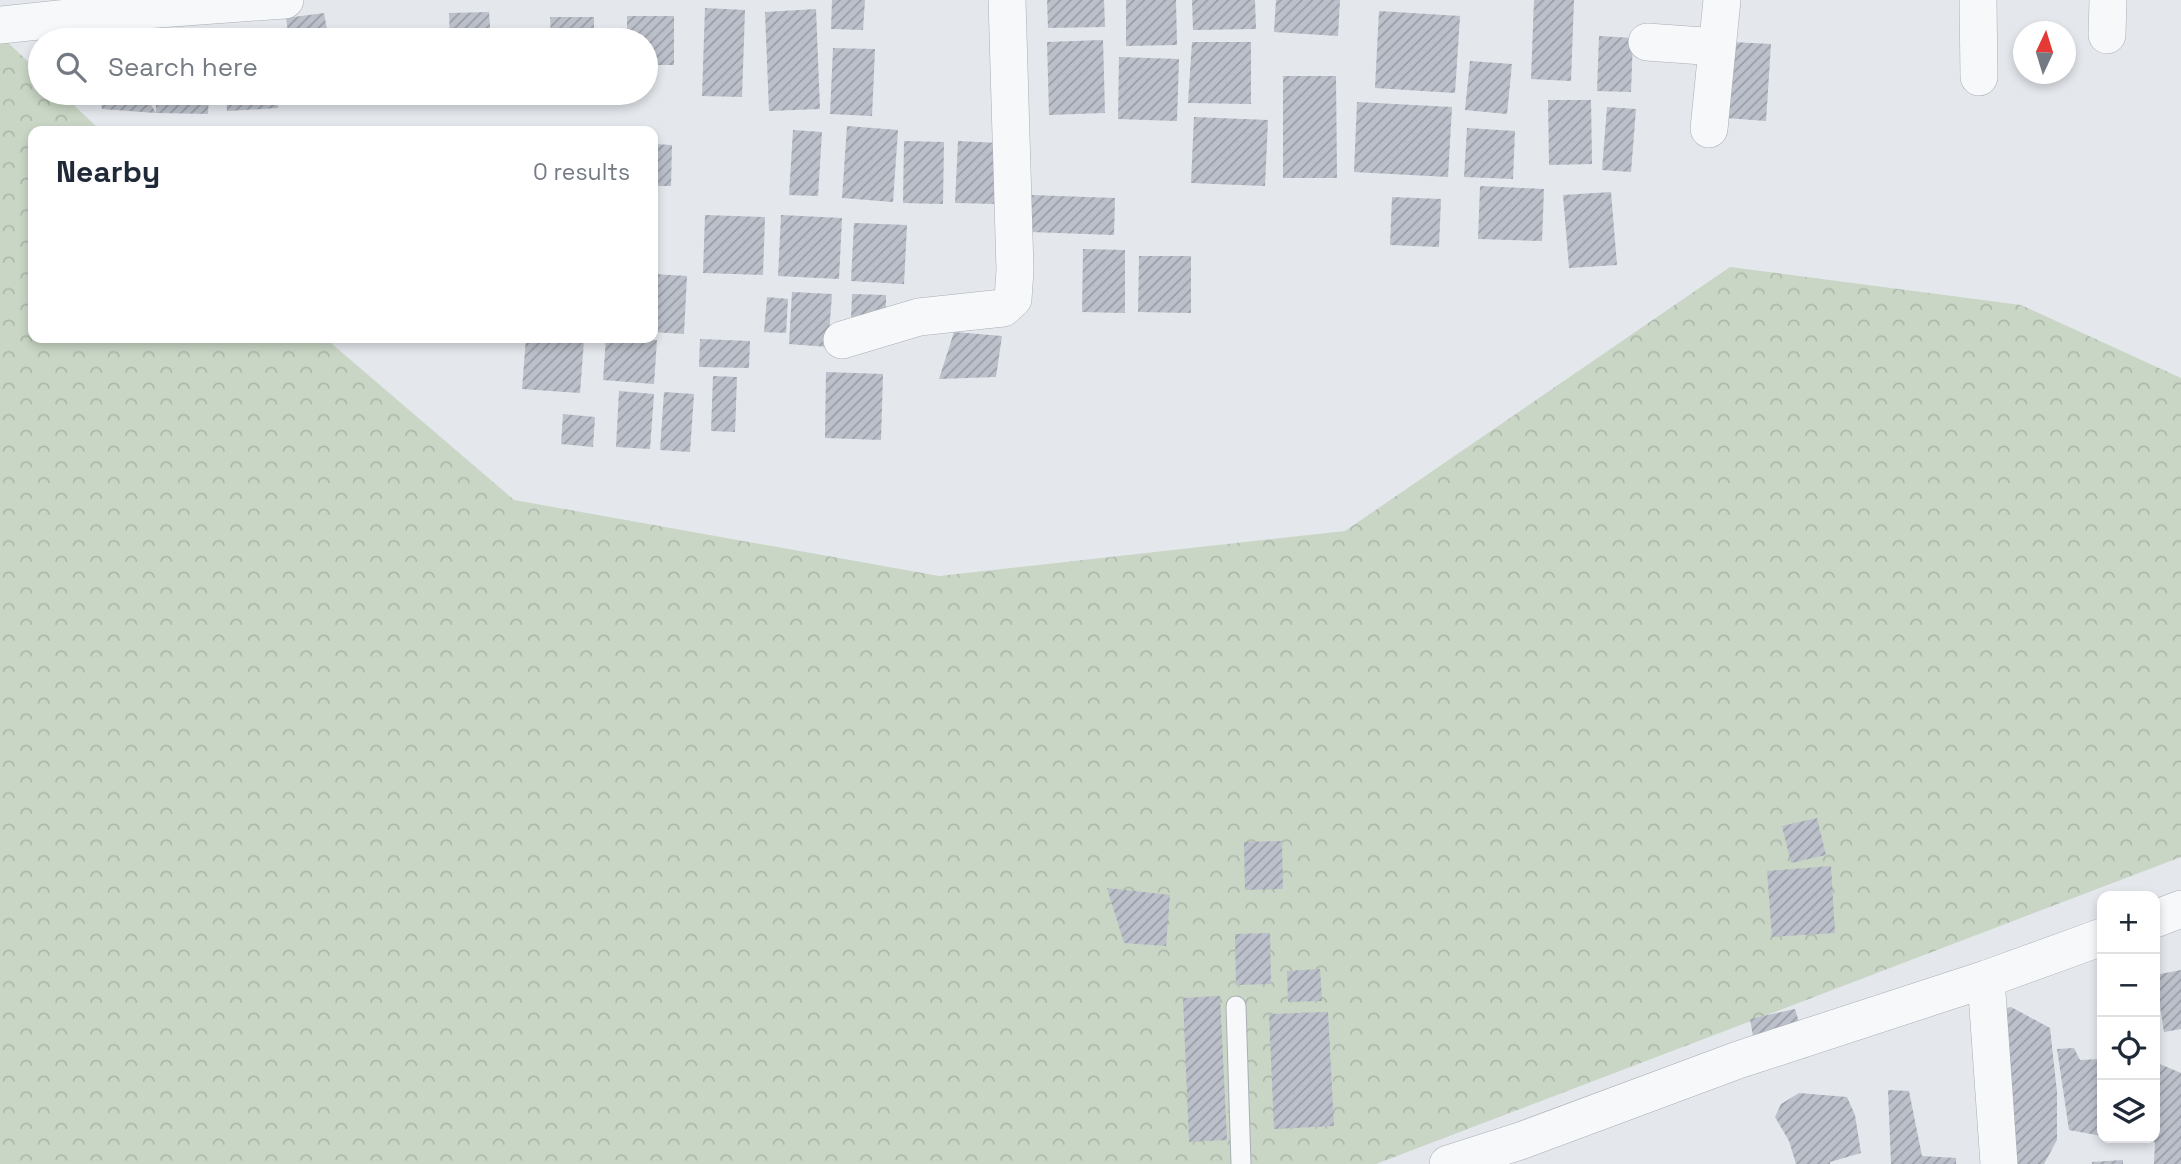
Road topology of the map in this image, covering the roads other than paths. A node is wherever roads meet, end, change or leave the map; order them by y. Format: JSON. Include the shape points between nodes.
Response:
{"nodes":[{"id":1,"x":285,"y":0,"type":"edge"},
{"id":2,"x":1007,"y":0,"type":"edge"},
{"id":3,"x":1722,"y":0,"type":"edge"},
{"id":4,"x":1978,"y":0,"type":"edge"},
{"id":5,"x":0,"y":25,"type":"edge"},
{"id":6,"x":1647,"y":42,"type":"dead end"},
{"id":7,"x":1717,"y":47,"type":"junction"},
{"id":8,"x":1979,"y":77,"type":"dead end"},
{"id":9,"x":1709,"y":129,"type":"dead end"},
{"id":10,"x":842,"y":340,"type":"dead end"},
{"id":11,"x":2181,"y":909,"type":"edge"},
{"id":12,"x":2160,"y":917,"type":"edge"},
{"id":13,"x":2097,"y":939,"type":"edge"},
{"id":14,"x":1986,"y":979,"type":"junction"},
{"id":15,"x":1236,"y":1006,"type":"dead end"},
{"id":16,"x":1241,"y":1164,"type":"edge"},
{"id":17,"x":1448,"y":1164,"type":"edge"},
{"id":18,"x":1999,"y":1164,"type":"edge"}],
"edges":[{"from":1,"to":5,"type":"street"},
{"from":2,"to":10,"type":"street","via":[[1013,299],[1003,308],[919,317]]},
{"from":3,"to":7,"type":"street"},
{"from":4,"to":8,"type":"street"},
{"from":6,"to":7,"type":"street"},
{"from":7,"to":9,"type":"street"},
{"from":11,"to":12,"type":"street"},
{"from":13,"to":14,"type":"street"},
{"from":14,"to":17,"type":"street","via":[[1738,1060]]},
{"from":14,"to":18,"type":"street"},
{"from":15,"to":16,"type":"lane"}]}
